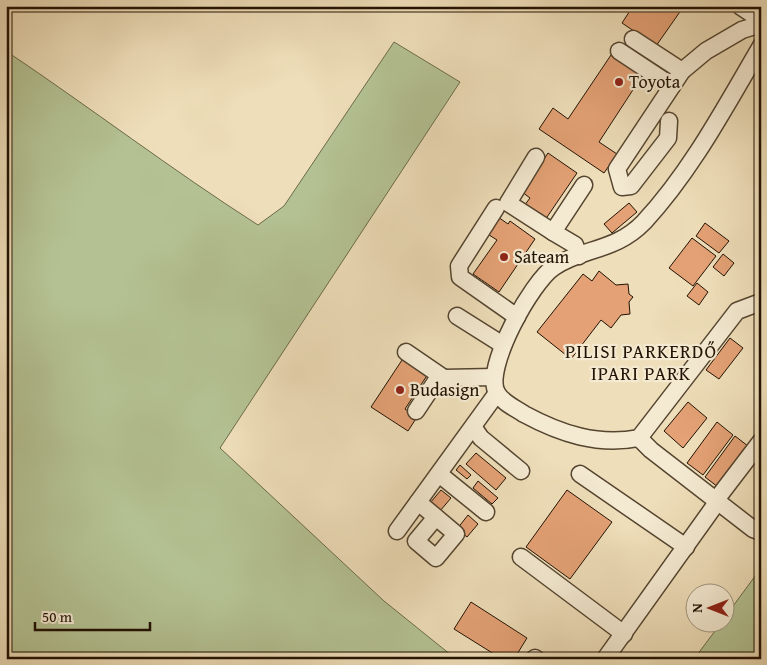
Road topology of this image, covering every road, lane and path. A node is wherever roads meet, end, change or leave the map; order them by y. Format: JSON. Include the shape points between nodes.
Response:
{"nodes":[{"id":1,"x":740,"y":6,"type":"edge"},
{"id":2,"x":761,"y":20,"type":"edge"},
{"id":3,"x":761,"y":24,"type":"edge"},
{"id":4,"x":633,"y":39,"type":"dead end"},
{"id":5,"x":761,"y":46,"type":"edge"},
{"id":6,"x":620,"y":51,"type":"dead end"},
{"id":7,"x":682,"y":71,"type":"junction"},
{"id":8,"x":672,"y":86,"type":"junction"},
{"id":9,"x":669,"y":121,"type":"dead end"},
{"id":10,"x":536,"y":157,"type":"dead end"},
{"id":11,"x":584,"y":185,"type":"dead end"},
{"id":12,"x":496,"y":208,"type":"dead end"},
{"id":13,"x":553,"y":232,"type":"junction"},
{"id":14,"x":579,"y":256,"type":"junction"},
{"id":15,"x":761,"y":302,"type":"edge"},
{"id":16,"x":457,"y":316,"type":"dead end"},
{"id":17,"x":518,"y":317,"type":"junction"},
{"id":18,"x":503,"y":345,"type":"junction"},
{"id":19,"x":406,"y":352,"type":"dead end"},
{"id":20,"x":444,"y":378,"type":"junction"},
{"id":21,"x":495,"y":385,"type":"junction"},
{"id":22,"x":416,"y":411,"type":"dead end"},
{"id":23,"x":474,"y":428,"type":"junction"},
{"id":24,"x":639,"y":438,"type":"junction"},
{"id":25,"x":761,"y":441,"type":"edge"},
{"id":26,"x":520,"y":471,"type":"dead end"},
{"id":27,"x":439,"y":474,"type":"junction"},
{"id":28,"x":580,"y":474,"type":"dead end"},
{"id":29,"x":717,"y":500,"type":"junction"},
{"id":30,"x":418,"y":502,"type":"junction"},
{"id":31,"x":486,"y":512,"type":"dead end"},
{"id":32,"x":436,"y":517,"type":"dead end"},
{"id":33,"x":397,"y":531,"type":"dead end"},
{"id":34,"x":761,"y":532,"type":"edge"},
{"id":35,"x":686,"y":547,"type":"junction"},
{"id":36,"x":520,"y":557,"type":"dead end"},
{"id":37,"x":624,"y":634,"type":"junction"},
{"id":38,"x":605,"y":659,"type":"edge"}],
"edges":[{"from":1,"to":2,"type":"lane"},
{"from":3,"to":7,"type":"lane","via":[[742,30],[706,51]]},
{"from":4,"to":7,"type":"lane"},
{"from":5,"to":14,"type":"lane","via":[[703,145],[642,223],[608,247]]},
{"from":6,"to":8,"type":"lane"},
{"from":7,"to":8,"type":"lane"},
{"from":8,"to":9,"type":"lane","via":[[617,169],[622,187],[631,186],[668,138]]},
{"from":10,"to":13,"type":"lane","via":[[508,202]]},
{"from":11,"to":13,"type":"lane"},
{"from":12,"to":17,"type":"lane","via":[[459,266],[460,277]]},
{"from":13,"to":14,"type":"lane","via":[[575,245]]},
{"from":14,"to":17,"type":"lane","via":[[552,268]]},
{"from":15,"to":24,"type":"lane","via":[[737,311]]},
{"from":16,"to":18,"type":"lane"},
{"from":17,"to":18,"type":"lane"},
{"from":18,"to":21,"type":"lane"},
{"from":19,"to":20,"type":"lane"},
{"from":20,"to":21,"type":"lane"},
{"from":20,"to":22,"type":"lane","via":[[436,381]]},
{"from":21,"to":23,"type":"lane"},
{"from":21,"to":24,"type":"lane","via":[[509,405],[564,432],[591,440],[620,442]]},
{"from":23,"to":26,"type":"lane"},
{"from":23,"to":27,"type":"lane"},
{"from":24,"to":29,"type":"lane"},
{"from":25,"to":29,"type":"lane"},
{"from":27,"to":30,"type":"lane"},
{"from":27,"to":31,"type":"lane"},
{"from":28,"to":35,"type":"lane"},
{"from":29,"to":34,"type":"lane"},
{"from":29,"to":35,"type":"lane"},
{"from":30,"to":32,"type":"lane"},
{"from":30,"to":33,"type":"lane"},
{"from":35,"to":37,"type":"lane"},
{"from":36,"to":37,"type":"lane"},
{"from":37,"to":38,"type":"lane"}]}
